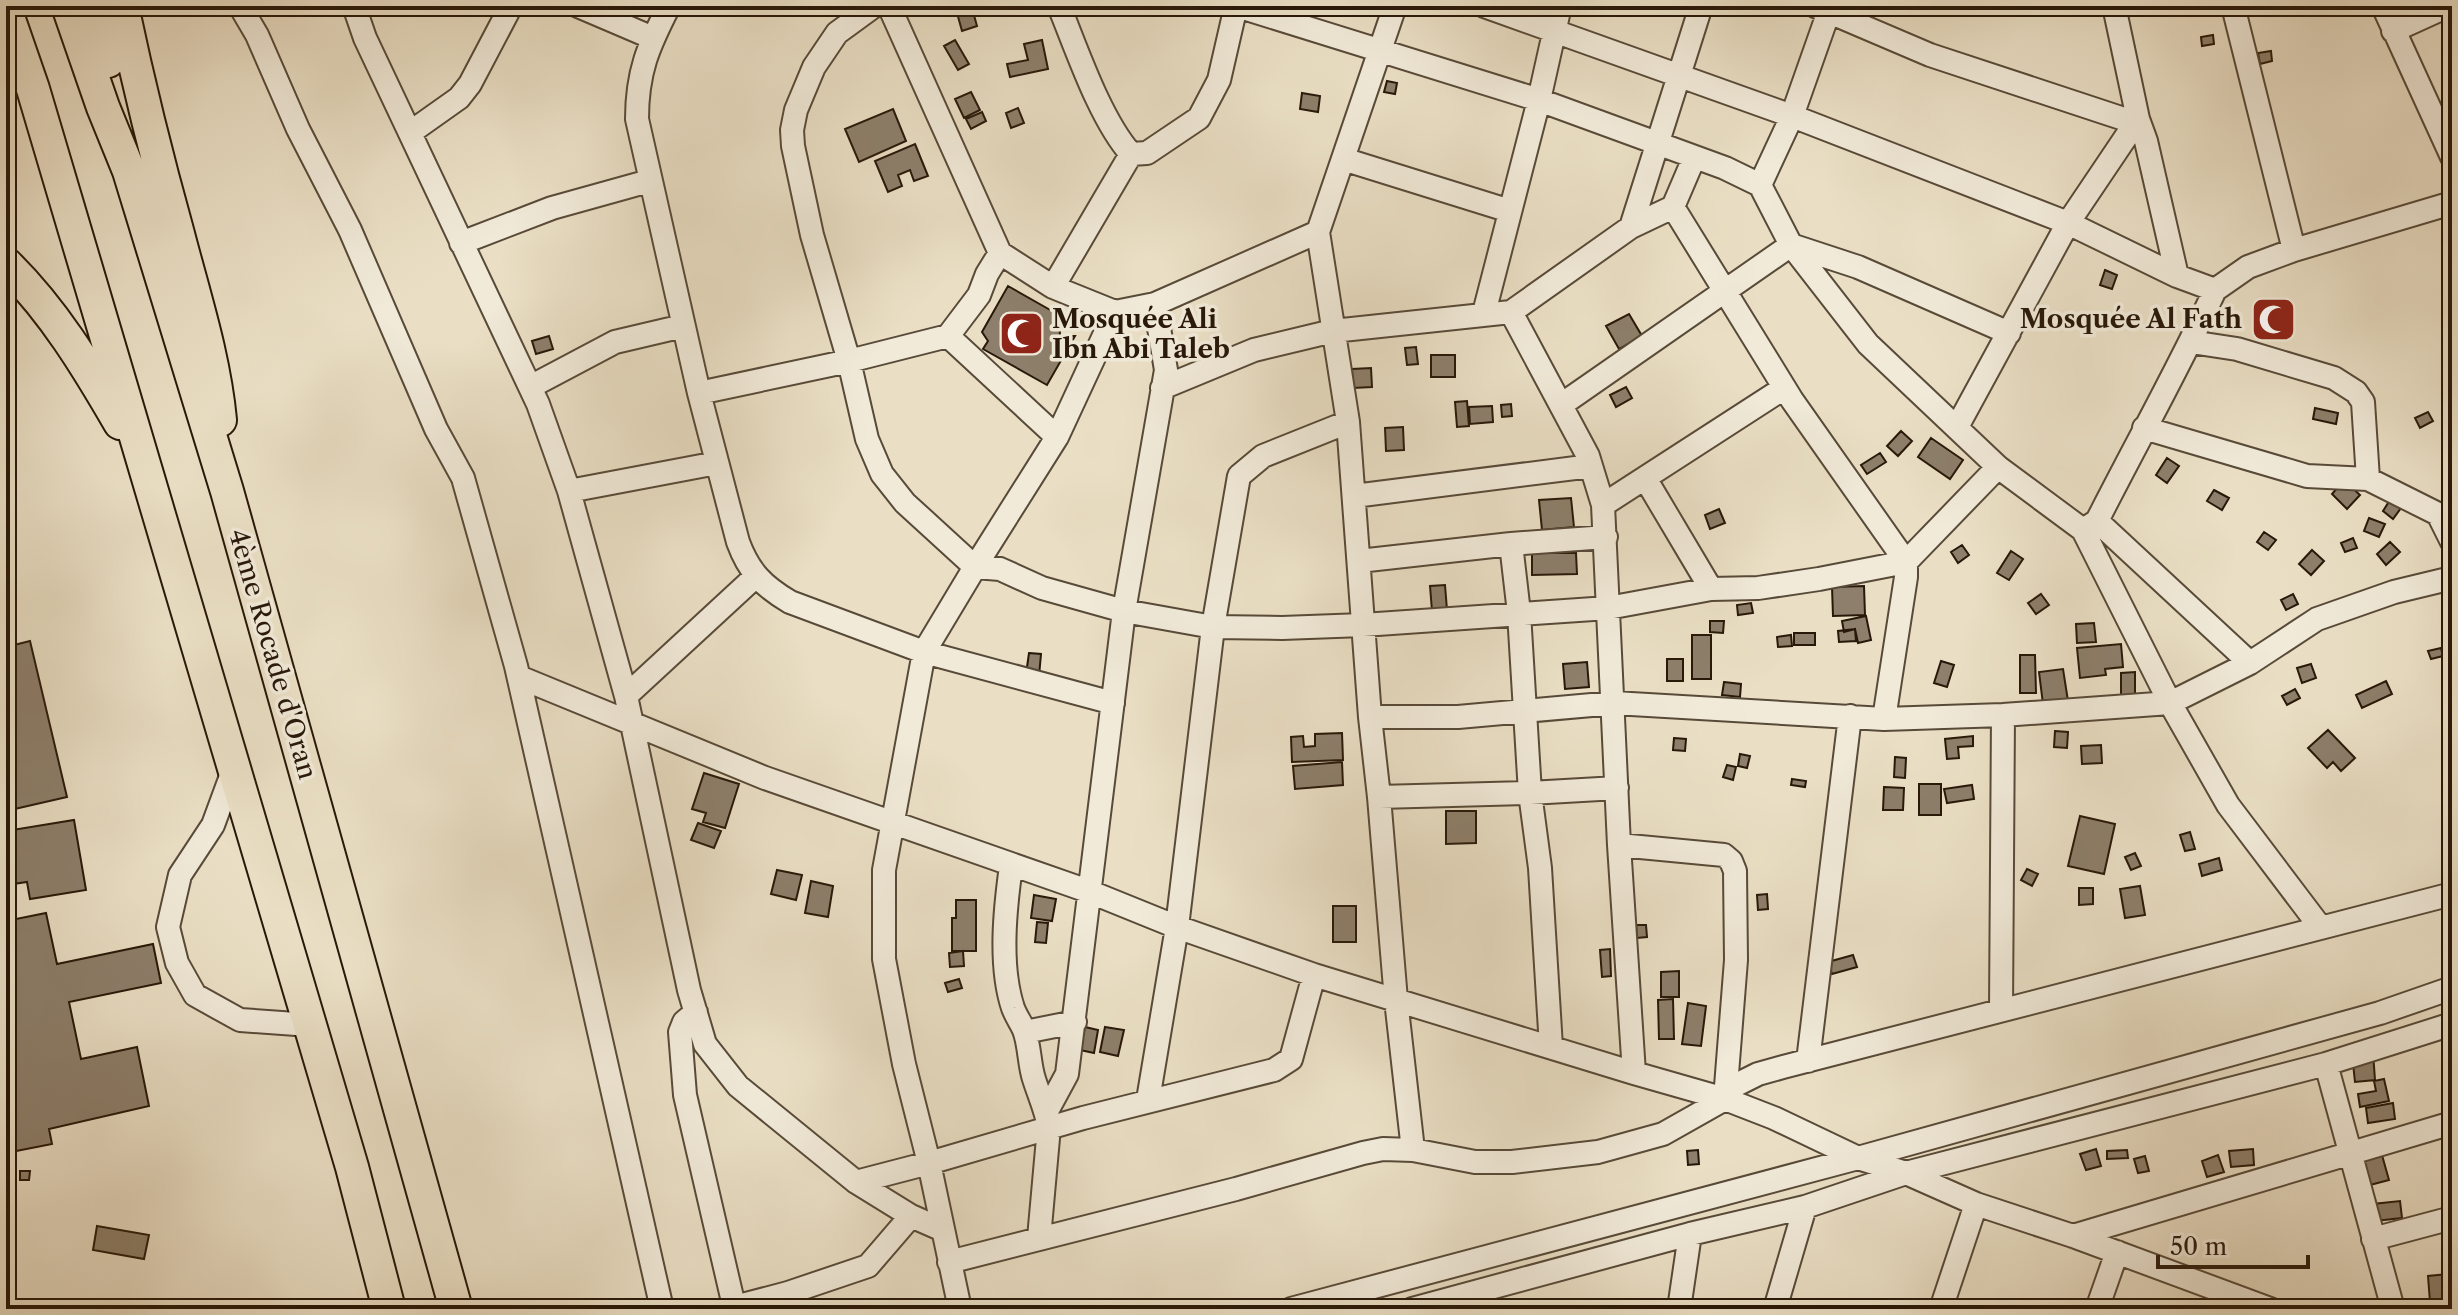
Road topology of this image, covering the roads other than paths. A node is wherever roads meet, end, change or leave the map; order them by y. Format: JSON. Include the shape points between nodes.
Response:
{"nodes":[{"id":1,"x":68,"y":6,"type":"edge"},
{"id":2,"x":93,"y":6,"type":"edge"},
{"id":3,"x":122,"y":6,"type":"edge"},
{"id":4,"x":240,"y":6,"type":"edge"},
{"id":5,"x":354,"y":6,"type":"edge"},
{"id":6,"x":511,"y":6,"type":"edge"},
{"id":7,"x":578,"y":6,"type":"edge"},
{"id":8,"x":669,"y":6,"type":"edge"},
{"id":9,"x":874,"y":6,"type":"edge"},
{"id":10,"x":889,"y":6,"type":"edge"},
{"id":11,"x":1059,"y":6,"type":"edge"},
{"id":12,"x":1236,"y":6,"type":"edge"},
{"id":13,"x":1395,"y":6,"type":"edge"},
{"id":14,"x":1484,"y":6,"type":"edge"},
{"id":15,"x":1560,"y":6,"type":"edge"},
{"id":16,"x":1701,"y":6,"type":"edge"},
{"id":17,"x":1854,"y":6,"type":"edge"},
{"id":18,"x":2114,"y":6,"type":"edge"},
{"id":19,"x":2233,"y":6,"type":"edge"},
{"id":20,"x":2383,"y":6,"type":"edge"},
{"id":21,"x":2448,"y":6,"type":"edge"},
{"id":22,"x":1823,"y":8,"type":"edge"},
{"id":23,"x":6,"y":11,"type":"edge"},
{"id":24,"x":2393,"y":31,"type":"junction"},
{"id":25,"x":1554,"y":32,"type":"junction"},
{"id":26,"x":653,"y":38,"type":"junction"},
{"id":27,"x":1379,"y":49,"type":"junction"},
{"id":28,"x":6,"y":61,"type":"edge"},
{"id":29,"x":1678,"y":77,"type":"junction"},
{"id":30,"x":33,"y":89,"type":"junction"},
{"id":31,"x":1539,"y":100,"type":"junction"},
{"id":32,"x":1792,"y":116,"type":"junction"},
{"id":33,"x":2138,"y":119,"type":"junction"},
{"id":34,"x":411,"y":132,"type":"junction"},
{"id":35,"x":1656,"y":144,"type":"junction"},
{"id":36,"x":1131,"y":154,"type":"junction"},
{"id":37,"x":2452,"y":157,"type":"edge"},
{"id":38,"x":1694,"y":158,"type":"junction"},
{"id":39,"x":1343,"y":159,"type":"junction"},
{"id":40,"x":129,"y":171,"type":"junction"},
{"id":41,"x":649,"y":181,"type":"junction"},
{"id":42,"x":1760,"y":185,"type":"junction"},
{"id":43,"x":2452,"y":203,"type":"edge"},
{"id":44,"x":1673,"y":207,"type":"junction"},
{"id":45,"x":1510,"y":211,"type":"junction"},
{"id":46,"x":2068,"y":223,"type":"junction"},
{"id":47,"x":1631,"y":227,"type":"junction"},
{"id":48,"x":1318,"y":232,"type":"junction"},
{"id":49,"x":461,"y":243,"type":"junction"},
{"id":50,"x":1791,"y":245,"type":"junction"},
{"id":51,"x":2294,"y":250,"type":"junction"},
{"id":52,"x":1000,"y":253,"type":"junction"},
{"id":53,"x":6,"y":264,"type":"edge"},
{"id":54,"x":2177,"y":276,"type":"junction"},
{"id":55,"x":1053,"y":287,"type":"junction"},
{"id":56,"x":2215,"y":290,"type":"junction"},
{"id":57,"x":1724,"y":292,"type":"junction"},
{"id":58,"x":1155,"y":304,"type":"junction"},
{"id":59,"x":1115,"y":312,"type":"junction"},
{"id":60,"x":1511,"y":312,"type":"junction"},
{"id":61,"x":1484,"y":313,"type":"junction"},
{"id":62,"x":683,"y":326,"type":"junction"},
{"id":63,"x":1333,"y":331,"type":"junction"},
{"id":64,"x":2009,"y":333,"type":"junction"},
{"id":65,"x":948,"y":336,"type":"junction"},
{"id":66,"x":2191,"y":342,"type":"junction"},
{"id":67,"x":849,"y":361,"type":"junction"},
{"id":68,"x":530,"y":387,"type":"junction"},
{"id":69,"x":1162,"y":388,"type":"junction"},
{"id":70,"x":1784,"y":388,"type":"junction"},
{"id":71,"x":699,"y":393,"type":"junction"},
{"id":72,"x":1561,"y":405,"type":"junction"},
{"id":73,"x":1348,"y":422,"type":"junction"},
{"id":74,"x":1957,"y":427,"type":"junction"},
{"id":75,"x":2144,"y":428,"type":"junction"},
{"id":76,"x":1057,"y":437,"type":"junction"},
{"id":77,"x":717,"y":463,"type":"junction"},
{"id":78,"x":145,"y":464,"type":"junction"},
{"id":79,"x":1591,"y":466,"type":"junction"},
{"id":80,"x":1998,"y":467,"type":"junction"},
{"id":81,"x":1645,"y":478,"type":"junction"},
{"id":82,"x":2368,"y":479,"type":"junction"},
{"id":83,"x":227,"y":491,"type":"junction"},
{"id":84,"x":569,"y":491,"type":"junction"},
{"id":85,"x":1354,"y":496,"type":"junction"},
{"id":86,"x":1603,"y":505,"type":"junction"},
{"id":87,"x":2445,"y":516,"type":"edge"},
{"id":88,"x":2090,"y":526,"type":"junction"},
{"id":89,"x":1606,"y":537,"type":"junction"},
{"id":90,"x":2452,"y":542,"type":"edge"},
{"id":91,"x":1511,"y":544,"type":"junction"},
{"id":92,"x":1359,"y":561,"type":"junction"},
{"id":93,"x":1906,"y":562,"type":"junction"},
{"id":94,"x":975,"y":567,"type":"junction"},
{"id":95,"x":756,"y":576,"type":"junction"},
{"id":96,"x":2452,"y":578,"type":"edge"},
{"id":97,"x":1711,"y":589,"type":"junction"},
{"id":98,"x":1608,"y":608,"type":"junction"},
{"id":99,"x":1124,"y":611,"type":"junction"},
{"id":100,"x":1519,"y":613,"type":"junction"},
{"id":101,"x":1363,"y":625,"type":"junction"},
{"id":102,"x":1213,"y":627,"type":"junction"},
{"id":103,"x":924,"y":652,"type":"junction"},
{"id":104,"x":2250,"y":663,"type":"junction"},
{"id":105,"x":519,"y":677,"type":"junction"},
{"id":106,"x":626,"y":696,"type":"junction"},
{"id":107,"x":1113,"y":703,"type":"junction"},
{"id":108,"x":1614,"y":703,"type":"junction"},
{"id":109,"x":2170,"y":703,"type":"junction"},
{"id":110,"x":1525,"y":711,"type":"junction"},
{"id":111,"x":2003,"y":715,"type":"junction"},
{"id":112,"x":1850,"y":716,"type":"junction"},
{"id":113,"x":1370,"y":717,"type":"junction"},
{"id":114,"x":1884,"y":719,"type":"junction"},
{"id":115,"x":631,"y":722,"type":"junction"},
{"id":116,"x":235,"y":767,"type":"junction"},
{"id":117,"x":1617,"y":788,"type":"junction"},
{"id":118,"x":1530,"y":793,"type":"junction"},
{"id":119,"x":1379,"y":797,"type":"junction"},
{"id":120,"x":892,"y":823,"type":"junction"},
{"id":121,"x":1619,"y":845,"type":"junction"},
{"id":122,"x":1011,"y":866,"type":"junction"},
{"id":123,"x":1088,"y":891,"type":"junction"},
{"id":124,"x":2452,"y":894,"type":"edge"},
{"id":125,"x":1177,"y":927,"type":"junction"},
{"id":126,"x":2321,"y":928,"type":"junction"},
{"id":127,"x":1314,"y":975,"type":"junction"},
{"id":128,"x":2452,"y":988,"type":"edge"},
{"id":129,"x":1396,"y":1000,"type":"junction"},
{"id":130,"x":2001,"y":1010,"type":"junction"},
{"id":131,"x":696,"y":1012,"type":"junction"},
{"id":132,"x":1075,"y":1022,"type":"junction"},
{"id":133,"x":2452,"y":1024,"type":"edge"},
{"id":134,"x":310,"y":1025,"type":"junction"},
{"id":135,"x":1025,"y":1032,"type":"junction"},
{"id":136,"x":1551,"y":1047,"type":"junction"},
{"id":137,"x":1808,"y":1061,"type":"junction"},
{"id":138,"x":2326,"y":1064,"type":"junction"},
{"id":139,"x":1634,"y":1073,"type":"junction"},
{"id":140,"x":1726,"y":1095,"type":"junction"},
{"id":141,"x":1148,"y":1100,"type":"junction"},
{"id":142,"x":1048,"y":1119,"type":"junction"},
{"id":143,"x":2452,"y":1123,"type":"edge"},
{"id":144,"x":1413,"y":1150,"type":"junction"},
{"id":145,"x":2350,"y":1152,"type":"junction"},
{"id":146,"x":1858,"y":1158,"type":"junction"},
{"id":147,"x":929,"y":1163,"type":"junction"},
{"id":148,"x":1906,"y":1173,"type":"junction"},
{"id":149,"x":856,"y":1182,"type":"junction"},
{"id":150,"x":1976,"y":1204,"type":"junction"},
{"id":151,"x":1805,"y":1207,"type":"junction"},
{"id":152,"x":911,"y":1216,"type":"junction"},
{"id":153,"x":2452,"y":1218,"type":"edge"},
{"id":154,"x":943,"y":1230,"type":"junction"},
{"id":155,"x":1690,"y":1234,"type":"junction"},
{"id":156,"x":2073,"y":1236,"type":"junction"},
{"id":157,"x":1039,"y":1238,"type":"junction"},
{"id":158,"x":2373,"y":1239,"type":"junction"},
{"id":159,"x":439,"y":1249,"type":"junction"},
{"id":160,"x":2117,"y":1252,"type":"junction"},
{"id":161,"x":949,"y":1262,"type":"junction"},
{"id":162,"x":730,"y":1308,"type":"edge"},
{"id":163,"x":389,"y":1309,"type":"edge"},
{"id":164,"x":456,"y":1309,"type":"edge"},
{"id":165,"x":468,"y":1309,"type":"edge"},
{"id":166,"x":662,"y":1309,"type":"edge"},
{"id":167,"x":960,"y":1309,"type":"edge"},
{"id":168,"x":1291,"y":1309,"type":"edge"},
{"id":169,"x":1412,"y":1309,"type":"edge"},
{"id":170,"x":1679,"y":1309,"type":"edge"},
{"id":171,"x":1775,"y":1309,"type":"edge"},
{"id":172,"x":1941,"y":1309,"type":"edge"},
{"id":173,"x":2097,"y":1309,"type":"edge"},
{"id":174,"x":2270,"y":1309,"type":"edge"},
{"id":175,"x":2393,"y":1309,"type":"edge"}],
"edges":[{"from":1,"to":40,"type":"highway","name":"4ème Rocade d'Oran"},
{"from":2,"to":40,"type":"highway"},
{"from":3,"to":83,"type":"highway","via":[[203,319],[218,392]]},
{"from":4,"to":105,"type":"street","via":[[463,478]]},
{"from":5,"to":34,"type":"street"},
{"from":6,"to":34,"type":"street","via":[[459,98]]},
{"from":7,"to":26,"type":"street"},
{"from":8,"to":26,"type":"street"},
{"from":9,"to":67,"type":"street","via":[[837,33],[814,67],[792,130],[812,235]]},
{"from":10,"to":52,"type":"street"},
{"from":11,"to":36,"type":"street","via":[[1113,130]]},
{"from":12,"to":27,"type":"street"},
{"from":12,"to":36,"type":"street","via":[[1219,80],[1199,118],[1147,153]]},
{"from":13,"to":27,"type":"street"},
{"from":14,"to":25,"type":"street"},
{"from":15,"to":25,"type":"street"},
{"from":16,"to":29,"type":"street"},
{"from":17,"to":22,"type":"street"},
{"from":18,"to":33,"type":"street"},
{"from":19,"to":51,"type":"street"},
{"from":20,"to":24,"type":"street"},
{"from":21,"to":24,"type":"street"},
{"from":22,"to":32,"type":"street"},
{"from":22,"to":33,"type":"street","via":[[1930,55],[2121,118]]},
{"from":23,"to":30,"type":"highway"},
{"from":24,"to":37,"type":"street"},
{"from":25,"to":29,"type":"street"},
{"from":25,"to":31,"type":"street"},
{"from":26,"to":41,"type":"street","via":[[637,92]]},
{"from":27,"to":31,"type":"street"},
{"from":27,"to":39,"type":"street"},
{"from":28,"to":30,"type":"highway"},
{"from":29,"to":32,"type":"street"},
{"from":29,"to":35,"type":"street"},
{"from":30,"to":78,"type":"highway"},
{"from":31,"to":35,"type":"street"},
{"from":31,"to":45,"type":"street"},
{"from":32,"to":42,"type":"street"},
{"from":32,"to":46,"type":"street"},
{"from":33,"to":46,"type":"street"},
{"from":33,"to":54,"type":"street"},
{"from":34,"to":49,"type":"street"},
{"from":35,"to":38,"type":"street"},
{"from":35,"to":47,"type":"street"},
{"from":36,"to":55,"type":"street"},
{"from":38,"to":42,"type":"street"},
{"from":38,"to":44,"type":"street"},
{"from":39,"to":45,"type":"street"},
{"from":39,"to":48,"type":"street"},
{"from":40,"to":83,"type":"highway","name":"4ème Rocade d'Oran"},
{"from":41,"to":49,"type":"street","via":[[552,208]]},
{"from":41,"to":62,"type":"street"},
{"from":42,"to":50,"type":"street"},
{"from":43,"to":51,"type":"street"},
{"from":44,"to":47,"type":"street"},
{"from":44,"to":57,"type":"street"},
{"from":45,"to":61,"type":"street"},
{"from":46,"to":54,"type":"street"},
{"from":46,"to":64,"type":"street"},
{"from":47,"to":60,"type":"street"},
{"from":48,"to":58,"type":"street"},
{"from":48,"to":63,"type":"street"},
{"from":49,"to":68,"type":"street"},
{"from":50,"to":57,"type":"street"},
{"from":50,"to":64,"type":"street","via":[[1858,267]]},
{"from":50,"to":74,"type":"street","via":[[1868,344]]},
{"from":51,"to":56,"type":"street","via":[[2248,267]]},
{"from":52,"to":55,"type":"street"},
{"from":52,"to":65,"type":"street","via":[[979,295]]},
{"from":53,"to":78,"type":"highway","via":[[41,300],[73,345]]},
{"from":54,"to":56,"type":"street"},
{"from":55,"to":59,"type":"street"},
{"from":56,"to":66,"type":"street"},
{"from":57,"to":70,"type":"street"},
{"from":57,"to":72,"type":"street"},
{"from":58,"to":59,"type":"street"},
{"from":58,"to":69,"type":"street","via":[[1166,370]]},
{"from":59,"to":76,"type":"street"},
{"from":60,"to":61,"type":"street"},
{"from":60,"to":72,"type":"street"},
{"from":61,"to":63,"type":"street"},
{"from":62,"to":68,"type":"street","via":[[615,342]]},
{"from":62,"to":71,"type":"street"},
{"from":63,"to":69,"type":"street","via":[[1254,350]]},
{"from":63,"to":73,"type":"street"},
{"from":64,"to":74,"type":"street"},
{"from":65,"to":67,"type":"street"},
{"from":65,"to":76,"type":"street"},
{"from":66,"to":75,"type":"street"},
{"from":66,"to":82,"type":"street","via":[[2237,349],[2334,378],[2356,392],[2363,402]]},
{"from":67,"to":71,"type":"street"},
{"from":67,"to":94,"type":"street","via":[[867,439],[882,474],[905,503]]},
{"from":68,"to":84,"type":"street"},
{"from":69,"to":99,"type":"street"},
{"from":70,"to":81,"type":"street"},
{"from":70,"to":93,"type":"street"},
{"from":71,"to":77,"type":"street"},
{"from":72,"to":79,"type":"street"},
{"from":73,"to":85,"type":"street"},
{"from":73,"to":102,"type":"street","via":[[1263,456],[1239,476]]},
{"from":74,"to":80,"type":"street"},
{"from":75,"to":82,"type":"street","via":[[2307,476]]},
{"from":75,"to":88,"type":"street"},
{"from":76,"to":94,"type":"street"},
{"from":77,"to":84,"type":"street"},
{"from":77,"to":95,"type":"street","via":[[738,542]]},
{"from":78,"to":116,"type":"highway"},
{"from":79,"to":85,"type":"street"},
{"from":79,"to":86,"type":"street"},
{"from":80,"to":88,"type":"street"},
{"from":80,"to":93,"type":"street"},
{"from":81,"to":86,"type":"street"},
{"from":81,"to":97,"type":"street"},
{"from":82,"to":87,"type":"street"},
{"from":83,"to":159,"type":"highway","name":"4ème Rocade d'Oran"},
{"from":84,"to":106,"type":"street"},
{"from":85,"to":92,"type":"street"},
{"from":86,"to":89,"type":"street"},
{"from":87,"to":90,"type":"street"},
{"from":88,"to":104,"type":"street"},
{"from":88,"to":109,"type":"street"},
{"from":89,"to":91,"type":"street"},
{"from":89,"to":98,"type":"street"},
{"from":91,"to":92,"type":"street"},
{"from":91,"to":100,"type":"street"},
{"from":92,"to":101,"type":"street"},
{"from":93,"to":97,"type":"street","via":[[1758,588]]},
{"from":93,"to":114,"type":"street"},
{"from":94,"to":99,"type":"street","via":[[1000,569],[1042,588]]},
{"from":94,"to":103,"type":"street"},
{"from":95,"to":103,"type":"street","via":[[790,602]]},
{"from":95,"to":106,"type":"street"},
{"from":96,"to":104,"type":"street","via":[[2317,619]]},
{"from":97,"to":98,"type":"street"},
{"from":98,"to":100,"type":"street"},
{"from":98,"to":108,"type":"street"},
{"from":99,"to":102,"type":"street"},
{"from":99,"to":107,"type":"street"},
{"from":100,"to":101,"type":"street"},
{"from":100,"to":110,"type":"street"},
{"from":101,"to":102,"type":"street"},
{"from":101,"to":113,"type":"street"},
{"from":102,"to":125,"type":"street"},
{"from":103,"to":107,"type":"street"},
{"from":103,"to":120,"type":"street"},
{"from":104,"to":109,"type":"street"},
{"from":105,"to":115,"type":"street"},
{"from":105,"to":166,"type":"street"},
{"from":106,"to":115,"type":"street"},
{"from":107,"to":123,"type":"street"},
{"from":108,"to":110,"type":"street"},
{"from":108,"to":112,"type":"street"},
{"from":108,"to":117,"type":"street"},
{"from":109,"to":111,"type":"street"},
{"from":109,"to":126,"type":"street","via":[[2228,805]]},
{"from":110,"to":113,"type":"street"},
{"from":110,"to":118,"type":"street"},
{"from":111,"to":114,"type":"street"},
{"from":111,"to":130,"type":"street"},
{"from":112,"to":114,"type":"street"},
{"from":112,"to":137,"type":"street"},
{"from":113,"to":119,"type":"street"},
{"from":115,"to":120,"type":"street"},
{"from":115,"to":131,"type":"street"},
{"from":116,"to":134,"type":"highway"},
{"from":116,"to":134,"type":"street","via":[[213,825],[180,875],[168,927],[177,963],[195,995],[240,1020]]},
{"from":117,"to":118,"type":"street"},
{"from":117,"to":121,"type":"street"},
{"from":118,"to":119,"type":"street"},
{"from":118,"to":136,"type":"street"},
{"from":119,"to":129,"type":"street"},
{"from":120,"to":122,"type":"street"},
{"from":120,"to":147,"type":"street","via":[[884,870],[884,959]]},
{"from":121,"to":139,"type":"street"},
{"from":121,"to":140,"type":"street","via":[[1724,855],[1731,861],[1736,960]]},
{"from":122,"to":123,"type":"street"},
{"from":122,"to":135,"type":"street","via":[[1008,987]]},
{"from":123,"to":125,"type":"street"},
{"from":123,"to":132,"type":"street"},
{"from":124,"to":126,"type":"street"},
{"from":125,"to":127,"type":"street"},
{"from":125,"to":141,"type":"street"},
{"from":126,"to":130,"type":"street"},
{"from":127,"to":129,"type":"street"},
{"from":127,"to":141,"type":"street","via":[[1291,1059],[1274,1070]]},
{"from":128,"to":146,"type":"street","via":[[2380,1013]]},
{"from":129,"to":136,"type":"street"},
{"from":129,"to":144,"type":"street"},
{"from":130,"to":137,"type":"street"},
{"from":131,"to":149,"type":"street","via":[[705,1044],[738,1086]]},
{"from":131,"to":162,"type":"street","via":[[680,1032],[685,1095]]},
{"from":132,"to":135,"type":"street"},
{"from":132,"to":142,"type":"street","via":[[1067,1074]]},
{"from":133,"to":138,"type":"street"},
{"from":134,"to":163,"type":"highway"},
{"from":135,"to":142,"type":"street"},
{"from":136,"to":139,"type":"street"},
{"from":137,"to":140,"type":"street","via":[[1758,1074]]},
{"from":138,"to":145,"type":"street"},
{"from":138,"to":148,"type":"street"},
{"from":139,"to":140,"type":"street"},
{"from":140,"to":144,"type":"street","via":[[1663,1134],[1598,1152],[1487,1162]]},
{"from":140,"to":146,"type":"street"},
{"from":141,"to":142,"type":"street"},
{"from":142,"to":147,"type":"street"},
{"from":142,"to":157,"type":"street"},
{"from":143,"to":145,"type":"street"},
{"from":144,"to":157,"type":"street","via":[[1363,1153]]},
{"from":145,"to":156,"type":"street"},
{"from":145,"to":158,"type":"street"},
{"from":146,"to":148,"type":"street"},
{"from":146,"to":168,"type":"street"},
{"from":147,"to":149,"type":"street"},
{"from":147,"to":154,"type":"street"},
{"from":148,"to":150,"type":"street"},
{"from":148,"to":151,"type":"street"},
{"from":149,"to":152,"type":"street"},
{"from":150,"to":156,"type":"street"},
{"from":150,"to":172,"type":"street"},
{"from":151,"to":155,"type":"street"},
{"from":151,"to":171,"type":"street"},
{"from":152,"to":154,"type":"street"},
{"from":152,"to":162,"type":"street","via":[[868,1266]]},
{"from":153,"to":158,"type":"street"},
{"from":154,"to":161,"type":"street"},
{"from":155,"to":169,"type":"street"},
{"from":155,"to":170,"type":"street"},
{"from":156,"to":160,"type":"street"},
{"from":157,"to":161,"type":"street"},
{"from":158,"to":175,"type":"street"},
{"from":159,"to":164,"type":"highway","name":"4ème Rocade d'Oran"},
{"from":159,"to":165,"type":"street"},
{"from":160,"to":173,"type":"street"},
{"from":160,"to":174,"type":"street"},
{"from":161,"to":167,"type":"street"}]}
